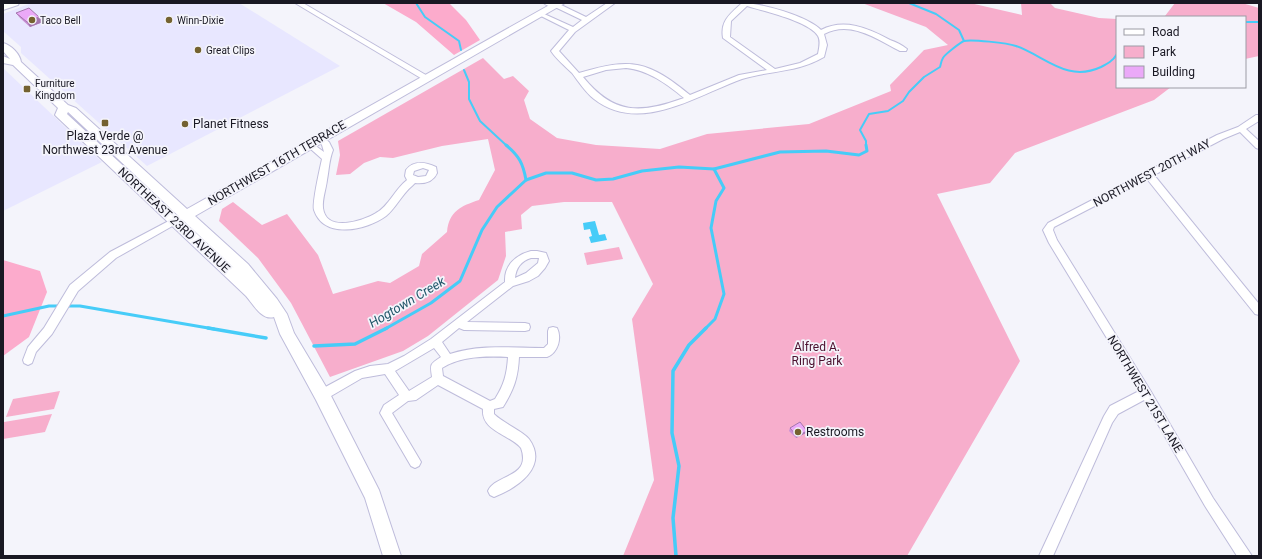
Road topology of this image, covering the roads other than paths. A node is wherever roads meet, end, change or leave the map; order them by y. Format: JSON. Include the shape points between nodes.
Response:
{"nodes":[{"id":1,"x":14,"y":3,"type":"edge"},
{"id":2,"x":298,"y":3,"type":"edge"},
{"id":3,"x":612,"y":3,"type":"edge"},
{"id":4,"x":745,"y":3,"type":"edge"},
{"id":5,"x":554,"y":4,"type":"edge"},
{"id":6,"x":3,"y":7,"type":"edge"},
{"id":7,"x":540,"y":14,"type":"junction"},
{"id":8,"x":588,"y":20,"type":"junction"},
{"id":9,"x":575,"y":30,"type":"junction"},
{"id":10,"x":821,"y":33,"type":"junction"},
{"id":11,"x":3,"y":46,"type":"edge"},
{"id":12,"x":903,"y":49,"type":"dead end"},
{"id":13,"x":3,"y":59,"type":"edge"},
{"id":14,"x":16,"y":63,"type":"junction"},
{"id":15,"x":773,"y":71,"type":"junction"},
{"id":16,"x":578,"y":76,"type":"junction"},
{"id":17,"x":427,"y":78,"type":"junction"},
{"id":18,"x":690,"y":99,"type":"junction"},
{"id":19,"x":1259,"y":117,"type":"edge"},
{"id":20,"x":1241,"y":129,"type":"junction"},
{"id":21,"x":320,"y":138,"type":"junction"},
{"id":22,"x":309,"y":144,"type":"junction"},
{"id":23,"x":1259,"y":146,"type":"edge"},
{"id":24,"x":325,"y":157,"type":"junction"},
{"id":25,"x":1149,"y":175,"type":"junction"},
{"id":26,"x":413,"y":180,"type":"dead end"},
{"id":27,"x":180,"y":218,"type":"junction"},
{"id":28,"x":1048,"y":230,"type":"joint"},
{"id":29,"x":510,"y":283,"type":"dead end"},
{"id":30,"x":1259,"y":311,"type":"edge"},
{"id":31,"x":459,"y":322,"type":"junction"},
{"id":32,"x":525,"y":327,"type":"dead end"},
{"id":33,"x":553,"y":331,"type":"dead end"},
{"id":34,"x":435,"y":342,"type":"junction"},
{"id":35,"x":514,"y":353,"type":"junction"},
{"id":36,"x":447,"y":358,"type":"junction"},
{"id":37,"x":28,"y":360,"type":"dead end"},
{"id":38,"x":389,"y":369,"type":"junction"},
{"id":39,"x":438,"y":379,"type":"junction"},
{"id":40,"x":1146,"y":393,"type":"junction"},
{"id":41,"x":322,"y":395,"type":"junction"},
{"id":42,"x":406,"y":396,"type":"junction"},
{"id":43,"x":489,"y":406,"type":"junction"},
{"id":44,"x":415,"y":462,"type":"dead end"},
{"id":45,"x":494,"y":491,"type":"dead end"},
{"id":46,"x":392,"y":556,"type":"edge"},
{"id":47,"x":1046,"y":556,"type":"edge"},
{"id":48,"x":1245,"y":556,"type":"edge"}],
"edges":[{"from":1,"to":6,"type":"main road"},
{"from":2,"to":17,"type":"street"},
{"from":3,"to":8,"type":"street"},
{"from":4,"to":10,"type":"street","via":[[801,22]]},
{"from":4,"to":15,"type":"street","via":[[730,16],[725,31],[727,38]]},
{"from":5,"to":7,"type":"street","name":"NORTHWEST 16TH TERRACE"},
{"from":5,"to":8,"type":"street"},
{"from":7,"to":9,"type":"street"},
{"from":7,"to":17,"type":"street","name":"NORTHWEST 16TH TERRACE"},
{"from":8,"to":9,"type":"street"},
{"from":9,"to":16,"type":"street","via":[[555,51]]},
{"from":10,"to":12,"type":"street","via":[[834,27],[860,29]]},
{"from":10,"to":15,"type":"street","via":[[824,41],[821,56],[811,62]]},
{"from":11,"to":14,"type":"street","via":[[15,57]]},
{"from":13,"to":14,"type":"street","name":"NORTHEAST 23RD AVENUE"},
{"from":14,"to":27,"type":"street","name":"NORTHEAST 23RD AVENUE","via":[[64,107],[61,115]]},
{"from":15,"to":18,"type":"street","via":[[742,77]]},
{"from":16,"to":18,"type":"street","via":[[616,66],[633,66],[659,77]]},
{"from":16,"to":18,"type":"street","via":[[598,97],[613,106],[628,110],[647,111]]},
{"from":17,"to":21,"type":"street","name":"NORTHWEST 16TH TERRACE"},
{"from":19,"to":20,"type":"street","name":"NORTHWEST 20TH WAY"},
{"from":20,"to":23,"type":"street"},
{"from":20,"to":25,"type":"street","name":"NORTHWEST 20TH WAY","via":[[1220,137]]},
{"from":21,"to":22,"type":"street","name":"NORTHWEST 16TH TERRACE"},
{"from":21,"to":24,"type":"street","via":[[329,147]]},
{"from":22,"to":24,"type":"street"},
{"from":22,"to":27,"type":"street","name":"NORTHWEST 16TH TERRACE"},
{"from":24,"to":26,"type":"street","via":[[318,209],[325,220],[337,226],[353,226],[378,217]]},
{"from":25,"to":28,"type":"street","name":"NORTHWEST 20TH WAY","via":[[1051,225]]},
{"from":25,"to":30,"type":"street"},
{"from":27,"to":37,"type":"street","name":"NORTHWEST 16TH TERRACE","via":[[113,255],[74,288],[48,331],[32,350]]},
{"from":27,"to":41,"type":"street","name":"NORTHEAST 23RD AVENUE","via":[[238,263],[257,283],[282,318],[287,334]]},
{"from":28,"to":40,"type":"street","name":"NORTHWEST 21ST LANE","via":[[1063,260]]},
{"from":29,"to":31,"type":"street"},
{"from":31,"to":32,"type":"street","via":[[464,326]]},
{"from":31,"to":34,"type":"street"},
{"from":33,"to":35,"type":"street","via":[[554,345],[547,352]]},
{"from":34,"to":36,"type":"street"},
{"from":34,"to":38,"type":"street"},
{"from":35,"to":36,"type":"street","via":[[471,354]]},
{"from":35,"to":43,"type":"street","via":[[513,374],[508,389],[499,403]]},
{"from":36,"to":39,"type":"street","via":[[436,366]]},
{"from":38,"to":41,"type":"street","via":[[359,374]]},
{"from":38,"to":42,"type":"street","via":[[391,376]]},
{"from":39,"to":42,"type":"street","via":[[412,396]]},
{"from":39,"to":43,"type":"street"},
{"from":40,"to":47,"type":"street","via":[[1114,410]]},
{"from":40,"to":48,"type":"street","name":"NORTHWEST 21ST LANE","via":[[1209,502]]},
{"from":41,"to":46,"type":"street","name":"NORTHEAST 23RD AVENUE","via":[[373,496]]},
{"from":42,"to":44,"type":"street","via":[[386,413]]},
{"from":43,"to":45,"type":"street","via":[[488,416],[497,425],[524,442],[529,457],[527,467],[518,477]]}]}
